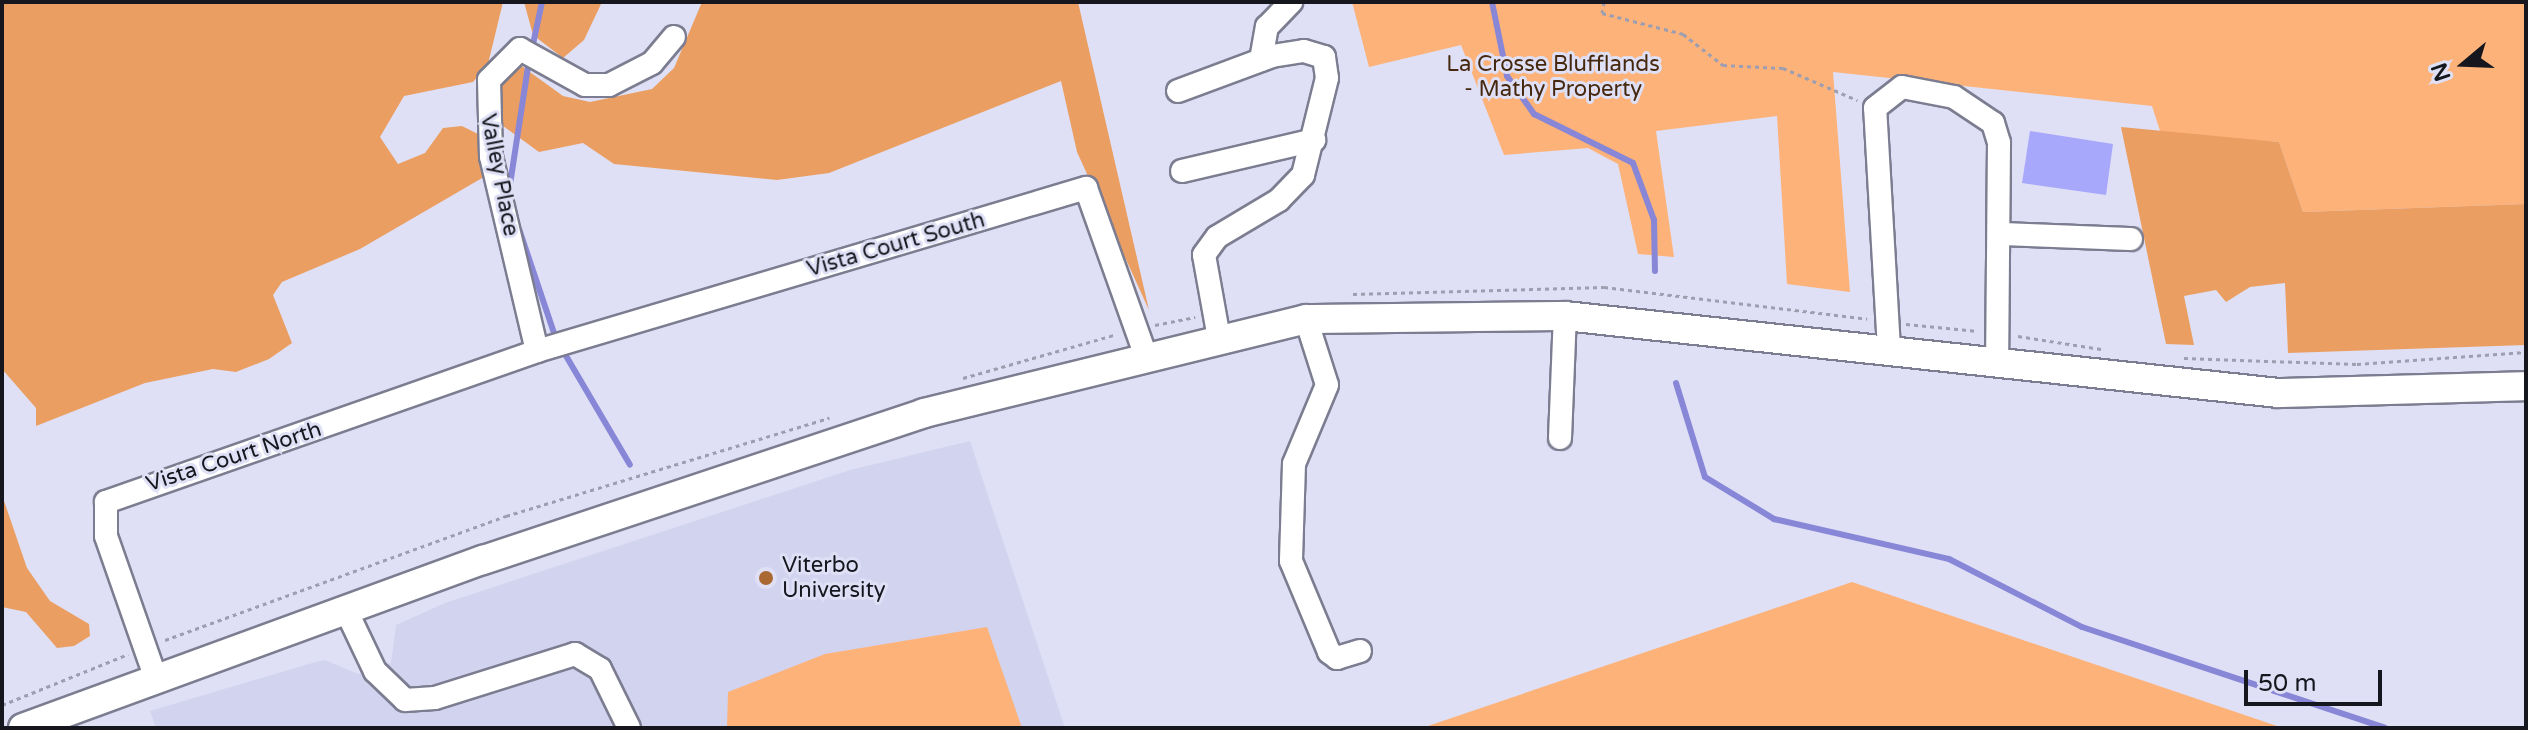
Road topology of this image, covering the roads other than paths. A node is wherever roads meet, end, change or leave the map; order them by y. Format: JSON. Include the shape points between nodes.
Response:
{"nodes":[{"id":1,"x":1291,"y":2,"type":"edge"},
{"id":2,"x":674,"y":37,"type":"dead end"},
{"id":3,"x":1261,"y":60,"type":"junction"},
{"id":4,"x":1178,"y":91,"type":"dead end"},
{"id":5,"x":1314,"y":140,"type":"junction"},
{"id":6,"x":1182,"y":171,"type":"dead end"},
{"id":7,"x":2001,"y":234,"type":"junction"},
{"id":8,"x":2131,"y":239,"type":"dead end"},
{"id":9,"x":1565,"y":316,"type":"junction"},
{"id":10,"x":1306,"y":319,"type":"junction"},
{"id":11,"x":1217,"y":326,"type":"junction"},
{"id":12,"x":1890,"y":336,"type":"junction"},
{"id":13,"x":1141,"y":342,"type":"junction"},
{"id":14,"x":537,"y":351,"type":"junction"},
{"id":15,"x":1997,"y":362,"type":"junction"},
{"id":16,"x":2526,"y":386,"type":"edge"},
{"id":17,"x":1560,"y":438,"type":"dead end"},
{"id":18,"x":345,"y":608,"type":"junction"},
{"id":19,"x":1360,"y":651,"type":"dead end"},
{"id":20,"x":155,"y":676,"type":"junction"},
{"id":21,"x":23,"y":728,"type":"edge"},
{"id":22,"x":629,"y":728,"type":"edge"}],
"edges":[{"from":1,"to":3,"type":"street","via":[[1267,27]]},
{"from":2,"to":14,"type":"street","name":"Valley Place","via":[[652,63],[609,85],[585,85],[520,49],[489,80],[491,157]]},
{"from":3,"to":4,"type":"street"},
{"from":3,"to":5,"type":"street","via":[[1304,51],[1324,57]]},
{"from":5,"to":6,"type":"street"},
{"from":5,"to":11,"type":"street","via":[[1295,183],[1217,237],[1204,255]]},
{"from":7,"to":8,"type":"street"},
{"from":7,"to":12,"type":"street","via":[[1999,143],[1979,108],[1902,87],[1875,108]]},
{"from":7,"to":15,"type":"street"},
{"from":9,"to":10,"type":"main road"},
{"from":9,"to":12,"type":"main road"},
{"from":9,"to":17,"type":"street"},
{"from":10,"to":11,"type":"main road"},
{"from":10,"to":19,"type":"street","via":[[1327,385],[1294,464],[1291,561],[1329,652],[1337,658]]},
{"from":11,"to":13,"type":"main road"},
{"from":12,"to":15,"type":"main road"},
{"from":13,"to":14,"type":"street","name":"Vista Court South","via":[[1086,188]]},
{"from":13,"to":18,"type":"main road"},
{"from":14,"to":20,"type":"street","name":"Vista Court North","via":[[106,502],[106,536]]},
{"from":15,"to":16,"type":"main road","via":[[2278,393]]},
{"from":18,"to":20,"type":"main road"},
{"from":18,"to":22,"type":"street","via":[[375,671],[405,700],[435,698],[575,654],[605,676]]},
{"from":20,"to":21,"type":"main road"}]}
